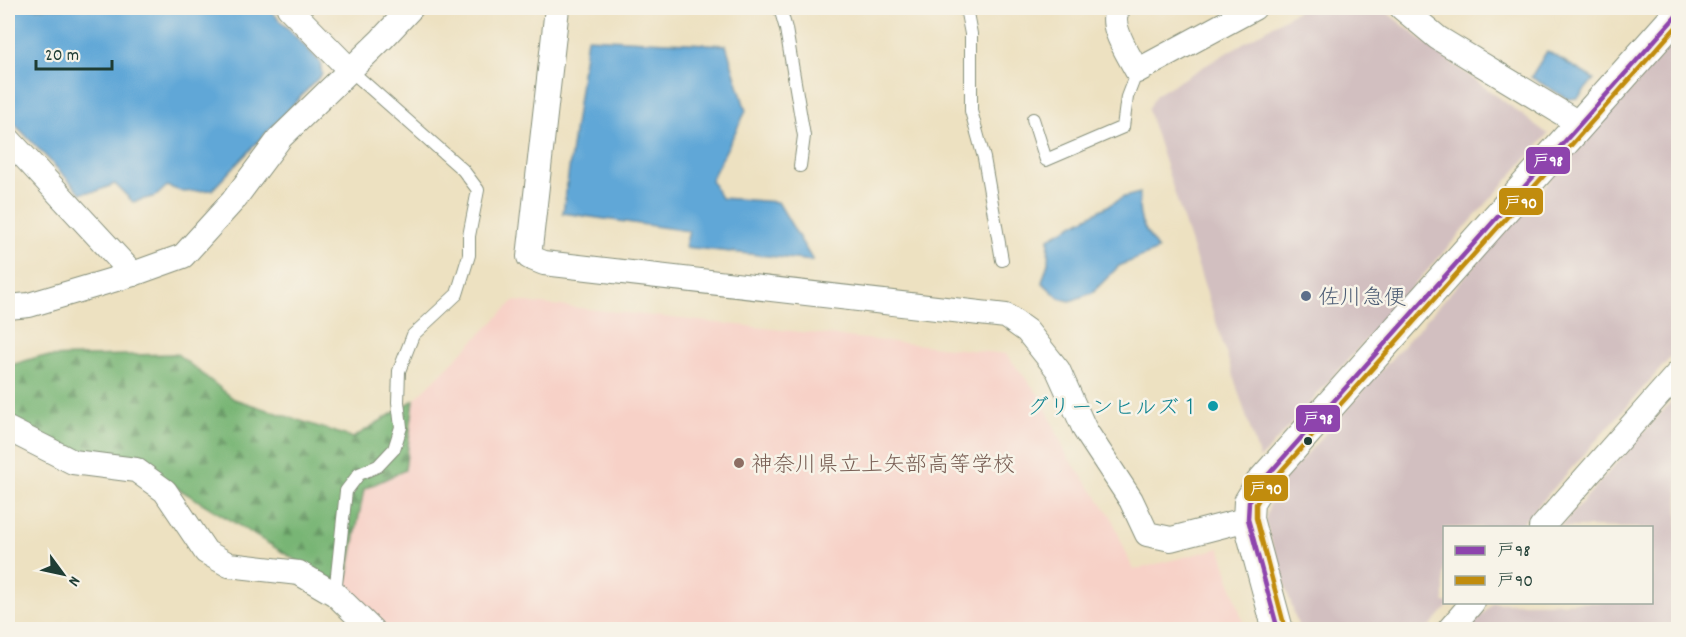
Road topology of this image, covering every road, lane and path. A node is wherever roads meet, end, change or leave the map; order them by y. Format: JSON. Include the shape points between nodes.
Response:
{"nodes":[{"id":1,"x":289,"y":8,"type":"edge"},
{"id":2,"x":411,"y":8,"type":"edge"},
{"id":3,"x":557,"y":8,"type":"edge"},
{"id":4,"x":780,"y":8,"type":"edge"},
{"id":5,"x":966,"y":8,"type":"edge"},
{"id":6,"x":1119,"y":8,"type":"edge"},
{"id":7,"x":1254,"y":8,"type":"edge"},
{"id":8,"x":1402,"y":8,"type":"edge"},
{"id":9,"x":1678,"y":14,"type":"edge"},
{"id":10,"x":350,"y":70,"type":"junction"},
{"id":11,"x":1137,"y":71,"type":"junction"},
{"id":12,"x":1033,"y":119,"type":"dead end"},
{"id":13,"x":1580,"y":124,"type":"junction"},
{"id":14,"x":12,"y":149,"type":"edge"},
{"id":15,"x":800,"y":166,"type":"dead end"},
{"id":16,"x":1002,"y":260,"type":"dead end"},
{"id":17,"x":133,"y":274,"type":"junction"},
{"id":18,"x":8,"y":307,"type":"edge"},
{"id":19,"x":1678,"y":374,"type":"edge"},
{"id":20,"x":8,"y":429,"type":"edge"},
{"id":21,"x":1248,"y":519,"type":"junction"},
{"id":22,"x":1543,"y":526,"type":"edge"},
{"id":23,"x":335,"y":594,"type":"junction"},
{"id":24,"x":1472,"y":604,"type":"edge"},
{"id":25,"x":372,"y":630,"type":"edge"},
{"id":26,"x":1278,"y":630,"type":"edge"},
{"id":27,"x":1449,"y":630,"type":"edge"}],
"edges":[{"from":1,"to":10,"type":"street"},
{"from":2,"to":10,"type":"street"},
{"from":3,"to":21,"type":"street","via":[[529,257],[544,263],[1006,316],[1027,331],[1058,370],[1085,430],[1131,500],[1147,534],[1171,539]]},
{"from":4,"to":15,"type":"lane","via":[[804,136]]},
{"from":5,"to":16,"type":"lane","via":[[971,34],[971,111],[984,158]]},
{"from":6,"to":11,"type":"street","via":[[1114,27]]},
{"from":7,"to":11,"type":"street"},
{"from":8,"to":13,"type":"street","via":[[1438,38]]},
{"from":9,"to":13,"type":"street"},
{"from":10,"to":17,"type":"street","via":[[280,138],[233,201],[183,256]]},
{"from":10,"to":23,"type":"lane","via":[[463,170],[478,190],[469,255],[457,294],[413,335],[399,371],[401,428],[394,449],[378,466],[358,474],[346,491]]},
{"from":11,"to":12,"type":"lane","via":[[1127,96],[1123,128],[1046,160]]},
{"from":13,"to":21,"type":"street","via":[[1260,484],[1249,502]]},
{"from":14,"to":17,"type":"street"},
{"from":17,"to":18,"type":"street","via":[[29,305]]},
{"from":19,"to":22,"type":"street"},
{"from":20,"to":23,"type":"street","via":[[73,462],[136,470],[165,491],[206,552],[229,565],[299,573]]},
{"from":21,"to":26,"type":"street"},
{"from":23,"to":25,"type":"street"},
{"from":24,"to":27,"type":"street"}]}
